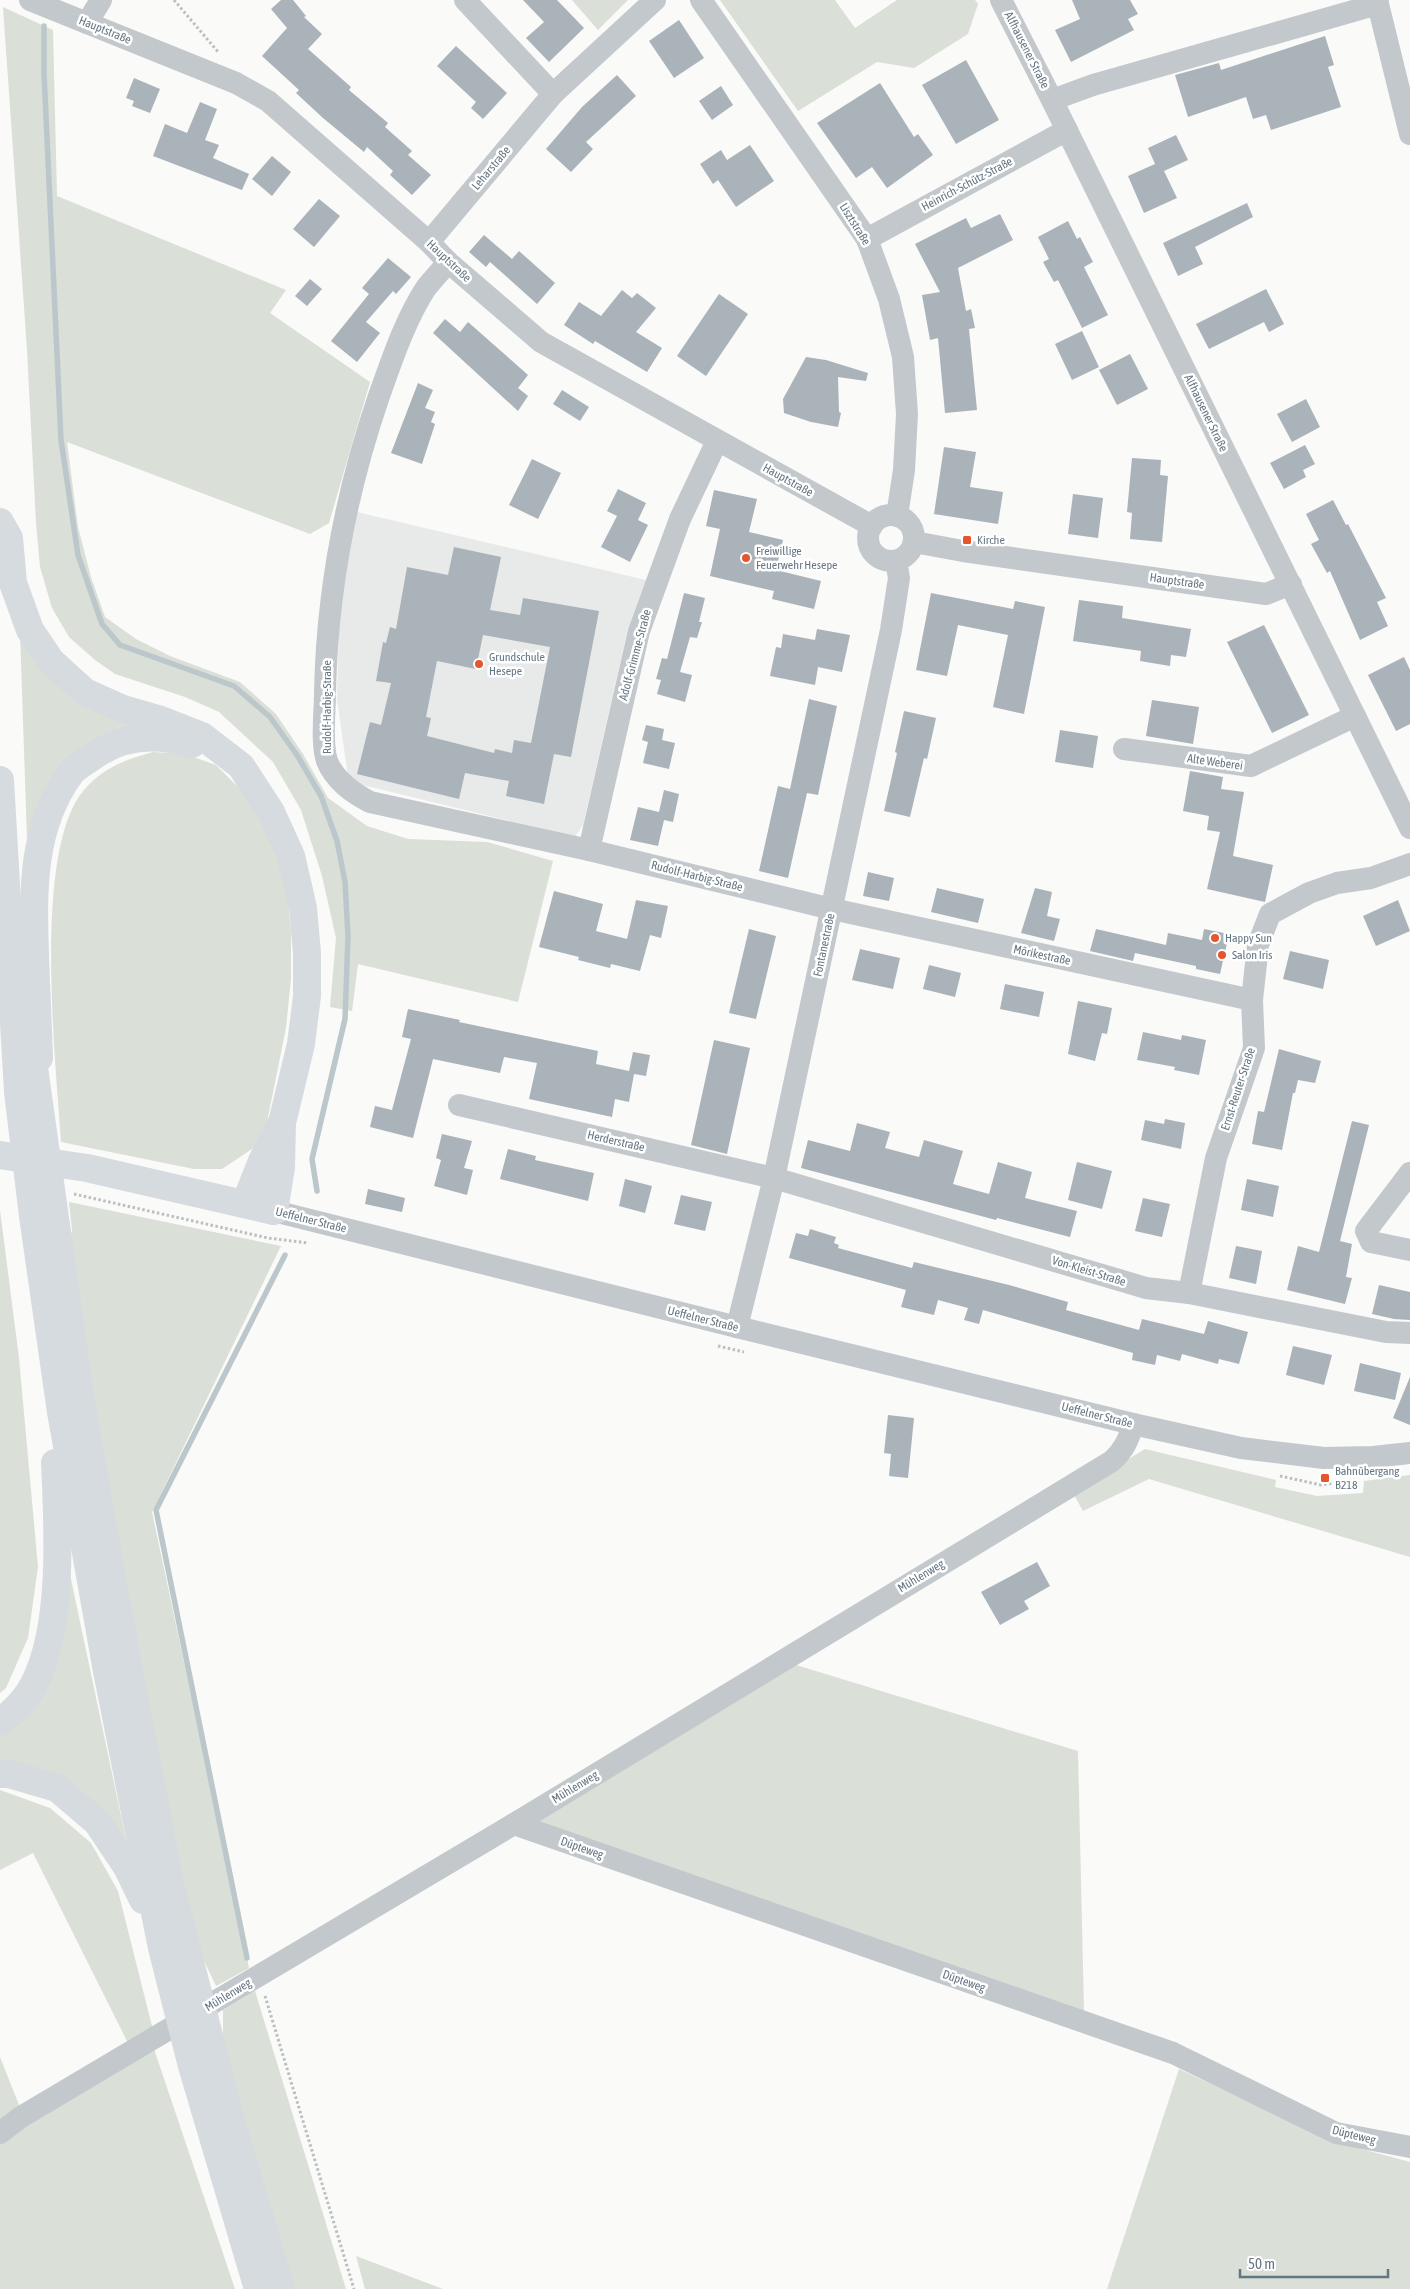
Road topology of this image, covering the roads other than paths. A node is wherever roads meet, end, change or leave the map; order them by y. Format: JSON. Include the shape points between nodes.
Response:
{"nodes":[{"id":1,"x":30,"y":0,"type":"edge"},
{"id":2,"x":101,"y":0,"type":"edge"},
{"id":3,"x":465,"y":0,"type":"edge"},
{"id":4,"x":655,"y":0,"type":"edge"},
{"id":5,"x":701,"y":0,"type":"edge"},
{"id":6,"x":1001,"y":0,"type":"edge"},
{"id":7,"x":1377,"y":2,"type":"edge"},
{"id":8,"x":88,"y":23,"type":"junction"},
{"id":9,"x":553,"y":94,"type":"junction"},
{"id":10,"x":1052,"y":100,"type":"junction"},
{"id":11,"x":1067,"y":130,"type":"junction"},
{"id":12,"x":1410,"y":134,"type":"edge"},
{"id":13,"x":867,"y":239,"type":"junction"},
{"id":14,"x":428,"y":242,"type":"junction"},
{"id":15,"x":448,"y":262,"type":"junction"},
{"id":16,"x":718,"y":441,"type":"junction"},
{"id":17,"x":897,"y":516,"type":"junction"},
{"id":18,"x":0,"y":522,"type":"edge"},
{"id":19,"x":872,"y":526,"type":"junction"},
{"id":20,"x":914,"y":542,"type":"junction"},
{"id":21,"x":896,"y":561,"type":"junction"},
{"id":22,"x":1290,"y":584,"type":"junction"},
{"id":23,"x":1355,"y":716,"type":"junction"},
{"id":24,"x":1124,"y":749,"type":"dead end"},
{"id":25,"x":225,"y":754,"type":"junction"},
{"id":26,"x":0,"y":780,"type":"edge"},
{"id":27,"x":1410,"y":827,"type":"edge"},
{"id":28,"x":588,"y":850,"type":"junction"},
{"id":29,"x":1410,"y":864,"type":"edge"},
{"id":30,"x":20,"y":897,"type":"junction"},
{"id":31,"x":832,"y":909,"type":"junction"},
{"id":32,"x":1252,"y":1000,"type":"junction"},
{"id":33,"x":459,"y":1105,"type":"dead end"},
{"id":34,"x":282,"y":1123,"type":"junction"},
{"id":35,"x":0,"y":1155,"type":"edge"},
{"id":36,"x":1410,"y":1173,"type":"edge"},
{"id":37,"x":774,"y":1178,"type":"junction"},
{"id":38,"x":245,"y":1204,"type":"junction"},
{"id":39,"x":274,"y":1211,"type":"junction"},
{"id":40,"x":44,"y":1218,"type":"junction"},
{"id":41,"x":1410,"y":1250,"type":"edge"},
{"id":42,"x":1189,"y":1293,"type":"junction"},
{"id":43,"x":737,"y":1327,"type":"junction"},
{"id":44,"x":1410,"y":1333,"type":"edge"},
{"id":45,"x":61,"y":1412,"type":"junction"},
{"id":46,"x":1133,"y":1424,"type":"junction"},
{"id":47,"x":1410,"y":1454,"type":"edge"},
{"id":48,"x":0,"y":1722,"type":"edge"},
{"id":49,"x":0,"y":1774,"type":"edge"},
{"id":50,"x":514,"y":1824,"type":"junction"},
{"id":51,"x":162,"y":1948,"type":"junction"},
{"id":52,"x":180,"y":1973,"type":"junction"},
{"id":53,"x":202,"y":2059,"type":"junction"},
{"id":54,"x":0,"y":2133,"type":"edge"},
{"id":55,"x":1410,"y":2146,"type":"edge"},
{"id":56,"x":258,"y":2289,"type":"edge"},
{"id":57,"x":280,"y":2289,"type":"edge"}],
"edges":[{"from":1,"to":8,"type":"street","name":"Hauptstraße"},
{"from":2,"to":8,"type":"street"},
{"from":3,"to":9,"type":"street"},
{"from":4,"to":9,"type":"street","name":"Leharstraße"},
{"from":5,"to":13,"type":"street","name":"Lisztstraße"},
{"from":6,"to":10,"type":"street","name":"Alfhausener Straße"},
{"from":7,"to":10,"type":"street","via":[[1093,85]]},
{"from":7,"to":12,"type":"street"},
{"from":8,"to":14,"type":"street","name":"Hauptstraße","via":[[236,83],[268,100]]},
{"from":9,"to":14,"type":"street","name":"Leharstraße"},
{"from":10,"to":11,"type":"street","name":"Alfhausener Straße"},
{"from":11,"to":13,"type":"street","name":"Heinrich-Schütz-Straße"},
{"from":11,"to":22,"type":"street","name":"Alfhausener Straße"},
{"from":13,"to":17,"type":"street","name":"Lisztstraße","via":[[889,298],[903,356],[907,414]]},
{"from":14,"to":15,"type":"street","name":"Hauptstraße"},
{"from":15,"to":16,"type":"street","name":"Hauptstraße","via":[[541,342]]},
{"from":15,"to":28,"type":"street","name":"Rudolf-Harbig-Straße","via":[[426,289],[403,335],[366,434],[351,487],[331,595],[326,667],[327,760],[337,777],[352,792],[370,802]]},
{"from":16,"to":19,"type":"street","name":"Hauptstraße"},
{"from":16,"to":28,"type":"street","name":"Adolf-Grimme-Straße","via":[[680,519],[639,631]]},
{"from":17,"to":19,"type":"street","via":[[884,516]]},
{"from":17,"to":20,"type":"street","via":[[911,526]]},
{"from":18,"to":25,"type":"main road","via":[[9,538],[16,592],[30,630],[50,661],[85,692],[123,709],[202,736]]},
{"from":19,"to":21,"type":"street","via":[[868,539],[874,554],[887,561]]},
{"from":20,"to":21,"type":"street","via":[[908,554]]},
{"from":20,"to":22,"type":"street","name":"Hauptstraße","via":[[1266,594]]},
{"from":21,"to":31,"type":"street","name":"Fontanestraße","via":[[898,584],[892,622]]},
{"from":22,"to":23,"type":"street","name":"Alfhausener Straße"},
{"from":23,"to":24,"type":"street","name":"Alte Weberei","via":[[1251,766]]},
{"from":23,"to":27,"type":"street","name":"Alfhausener Straße"},
{"from":25,"to":30,"type":"main road","via":[[177,740],[140,737],[106,747],[72,772],[48,811],[36,860]]},
{"from":25,"to":34,"type":"main road","via":[[241,766],[271,812],[291,856],[303,908],[306,996],[301,1044]]},
{"from":26,"to":30,"type":"main road"},
{"from":28,"to":31,"type":"street","name":"Rudolf-Harbig-Straße"},
{"from":29,"to":32,"type":"street","name":"Ernst-Reuter-Straße","via":[[1371,878],[1337,883],[1270,914],[1258,945]]},
{"from":30,"to":40,"type":"main road","via":[[29,1097]]},
{"from":31,"to":32,"type":"street","name":"Mörikestraße"},
{"from":31,"to":37,"type":"street","name":"Fontanestraße"},
{"from":32,"to":42,"type":"street","name":"Ernst-Reuter-Straße","via":[[1254,1048],[1216,1158]]},
{"from":33,"to":37,"type":"street","name":"Herderstraße"},
{"from":34,"to":38,"type":"main road"},
{"from":34,"to":39,"type":"main road","via":[[282,1167]]},
{"from":35,"to":38,"type":"main road","name":"Ueffelner Straße","via":[[87,1168]]},
{"from":36,"to":41,"type":"street","via":[[1366,1231],[1371,1242]]},
{"from":37,"to":42,"type":"street","name":"Von-Kleist-Straße","via":[[1146,1288]]},
{"from":37,"to":43,"type":"street","name":"Fontanestraße"},
{"from":38,"to":39,"type":"main road","name":"Ueffelner Straße"},
{"from":39,"to":43,"type":"street","name":"Ueffelner Straße"},
{"from":40,"to":45,"type":"main road"},
{"from":40,"to":52,"type":"main road","via":[[170,1884]]},
{"from":42,"to":44,"type":"street","name":"Von-Kleist-Straße","via":[[1386,1332]]},
{"from":43,"to":46,"type":"street","name":"Ueffelner Straße"},
{"from":45,"to":48,"type":"main road","via":[[55,1455],[56,1597],[47,1646],[33,1686],[11,1714]]},
{"from":45,"to":51,"type":"main road","via":[[107,1671]]},
{"from":46,"to":47,"type":"street","name":"Ueffelner Straße","via":[[1277,1453],[1324,1458]]},
{"from":46,"to":50,"type":"street","name":"Mühlenweg","via":[[1128,1441],[1112,1461]]},
{"from":49,"to":51,"type":"main road","via":[[57,1788],[97,1822],[137,1886]]},
{"from":50,"to":54,"type":"street","name":"Mühlenweg","via":[[21,2117]]},
{"from":50,"to":55,"type":"street","name":"Düpteweg","via":[[1173,2053],[1336,2132]]},
{"from":51,"to":52,"type":"main road"},
{"from":52,"to":53,"type":"main road"},
{"from":53,"to":56,"type":"main road"},
{"from":53,"to":57,"type":"main road","via":[[234,2134]]}]}
